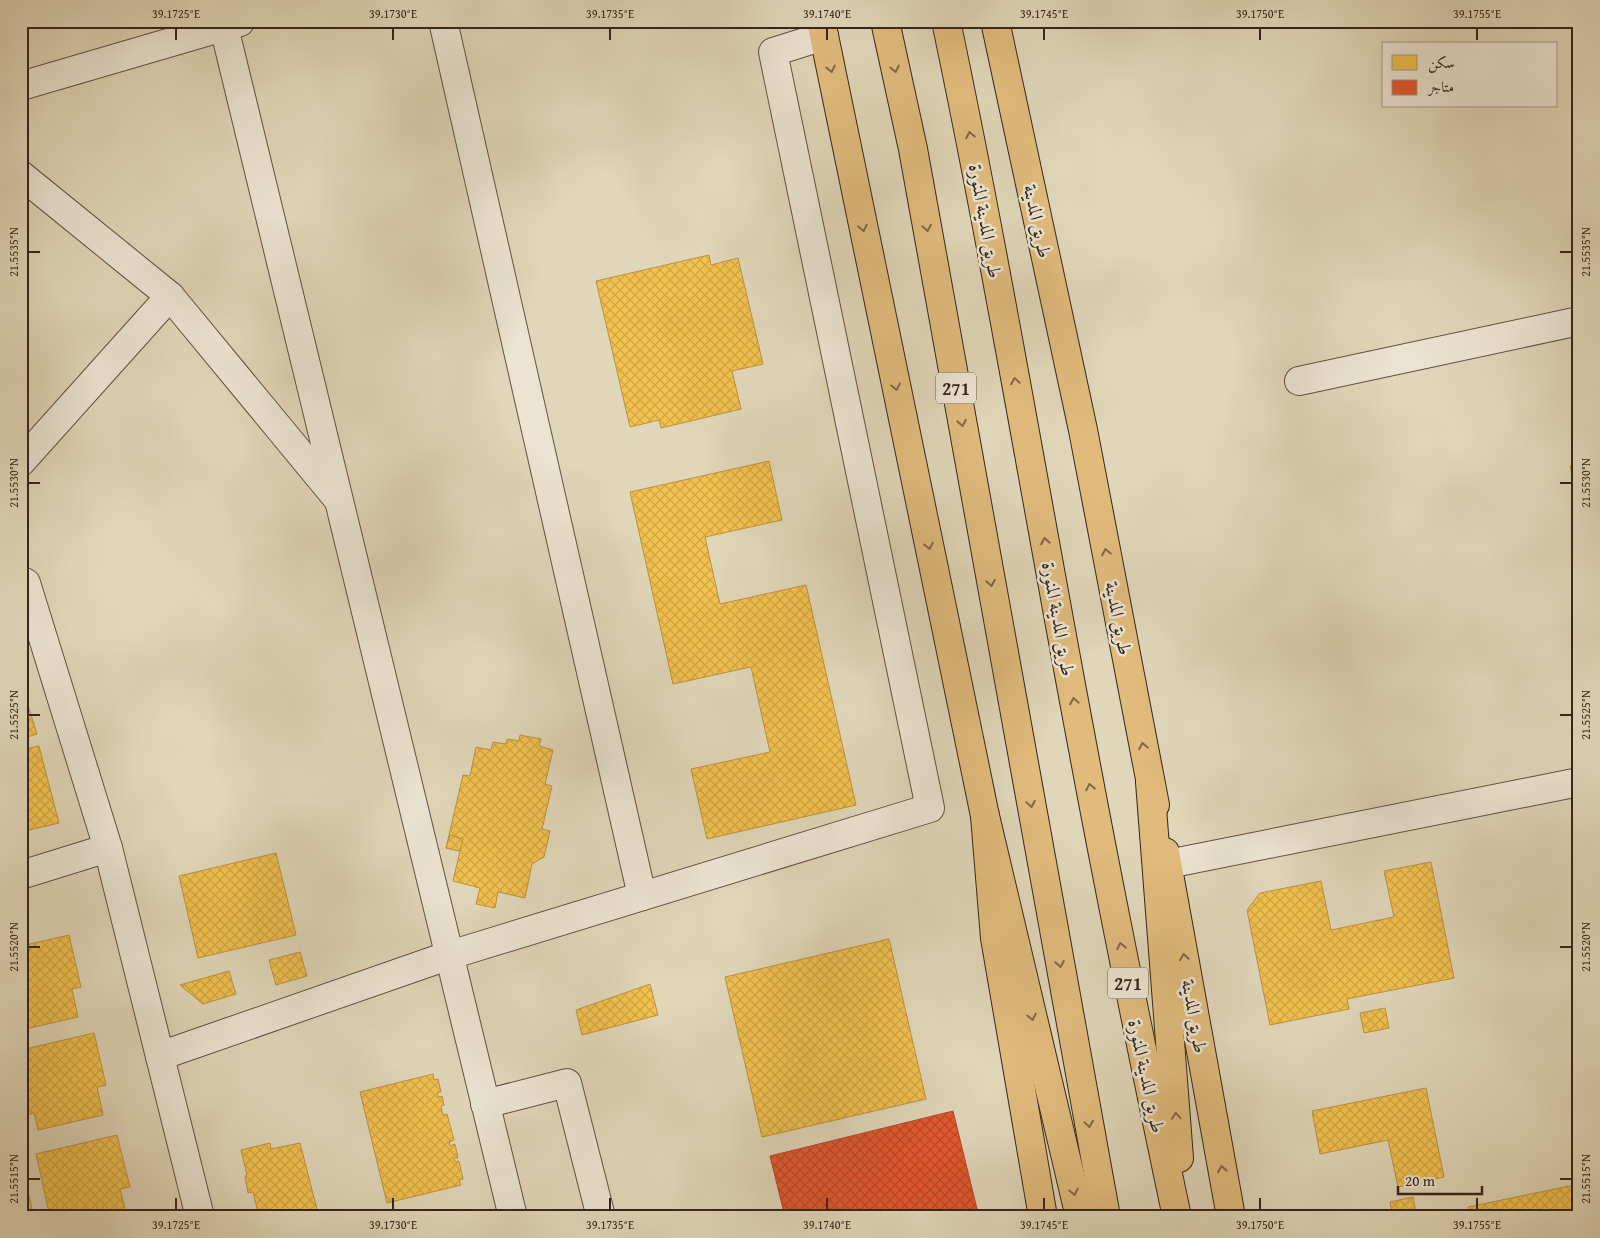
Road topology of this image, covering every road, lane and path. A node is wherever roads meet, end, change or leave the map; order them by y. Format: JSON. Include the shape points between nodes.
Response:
{"nodes":[{"id":1,"x":443,"y":21,"type":"edge"},
{"id":2,"x":885,"y":21,"type":"edge"},
{"id":3,"x":946,"y":21,"type":"edge"},
{"id":4,"x":995,"y":21,"type":"edge"},
{"id":5,"x":233,"y":24,"type":"edge"},
{"id":6,"x":822,"y":29,"type":"edge"},
{"id":7,"x":21,"y":86,"type":"edge"},
{"id":8,"x":21,"y":175,"type":"edge"},
{"id":9,"x":170,"y":296,"type":"junction"},
{"id":10,"x":1579,"y":321,"type":"edge"},
{"id":11,"x":1298,"y":381,"type":"dead end"},
{"id":12,"x":21,"y":462,"type":"edge"},
{"id":13,"x":340,"y":502,"type":"junction"},
{"id":14,"x":23,"y":582,"type":"edge"},
{"id":15,"x":1150,"y":782,"type":"junction"},
{"id":16,"x":1579,"y":782,"type":"edge"},
{"id":17,"x":985,"y":816,"type":"junction"},
{"id":18,"x":108,"y":848,"type":"junction"},
{"id":19,"x":1168,"y":864,"type":"junction"},
{"id":20,"x":21,"y":875,"type":"edge"},
{"id":21,"x":642,"y":896,"type":"junction"},
{"id":22,"x":450,"y":955,"type":"junction"},
{"id":23,"x":160,"y":1056,"type":"junction"},
{"id":24,"x":485,"y":1104,"type":"junction"},
{"id":25,"x":200,"y":1217,"type":"edge"},
{"id":26,"x":513,"y":1217,"type":"edge"},
{"id":27,"x":601,"y":1217,"type":"edge"},
{"id":28,"x":1043,"y":1217,"type":"edge"},
{"id":29,"x":1080,"y":1217,"type":"edge"},
{"id":30,"x":1106,"y":1217,"type":"edge"},
{"id":31,"x":1177,"y":1217,"type":"edge"},
{"id":32,"x":1184,"y":1217,"type":"edge"},
{"id":33,"x":1231,"y":1217,"type":"edge"}],
"edges":[{"from":1,"to":21,"type":"street"},
{"from":2,"to":30,"type":"main road","number":"271","one_way":true,"via":[[913,149]]},
{"from":31,"to":3,"type":"main road","name":"طريق المدينة المنورة","number":"271","one_way":true,"via":[[1123,960],[971,138]]},
{"from":15,"to":4,"type":"main road","name":"طريق المدينة","one_way":true,"via":[[1083,430]]},
{"from":5,"to":7,"type":"street"},
{"from":5,"to":13,"type":"street"},
{"from":6,"to":17,"type":"main road","one_way":true},
{"from":6,"to":21,"type":"street","via":[[773,52],[930,808]]},
{"from":8,"to":9,"type":"street"},
{"from":9,"to":12,"type":"street"},
{"from":9,"to":13,"type":"street"},
{"from":10,"to":11,"type":"street"},
{"from":13,"to":22,"type":"street"},
{"from":14,"to":18,"type":"street"},
{"from":15,"to":19,"type":"main road","name":"طريق المدينة"},
{"from":32,"to":15,"type":"main road","one_way":true},
{"from":16,"to":19,"type":"street"},
{"from":17,"to":28,"type":"main road","via":[[995,938]]},
{"from":17,"to":29,"type":"main road","one_way":true},
{"from":18,"to":20,"type":"street"},
{"from":18,"to":23,"type":"street"},
{"from":33,"to":19,"type":"main road","name":"طريق المدينة","one_way":true},
{"from":21,"to":22,"type":"street"},
{"from":22,"to":23,"type":"street"},
{"from":22,"to":24,"type":"street"},
{"from":23,"to":25,"type":"street"},
{"from":24,"to":26,"type":"street"},
{"from":24,"to":27,"type":"street","via":[[567,1083]]}]}
